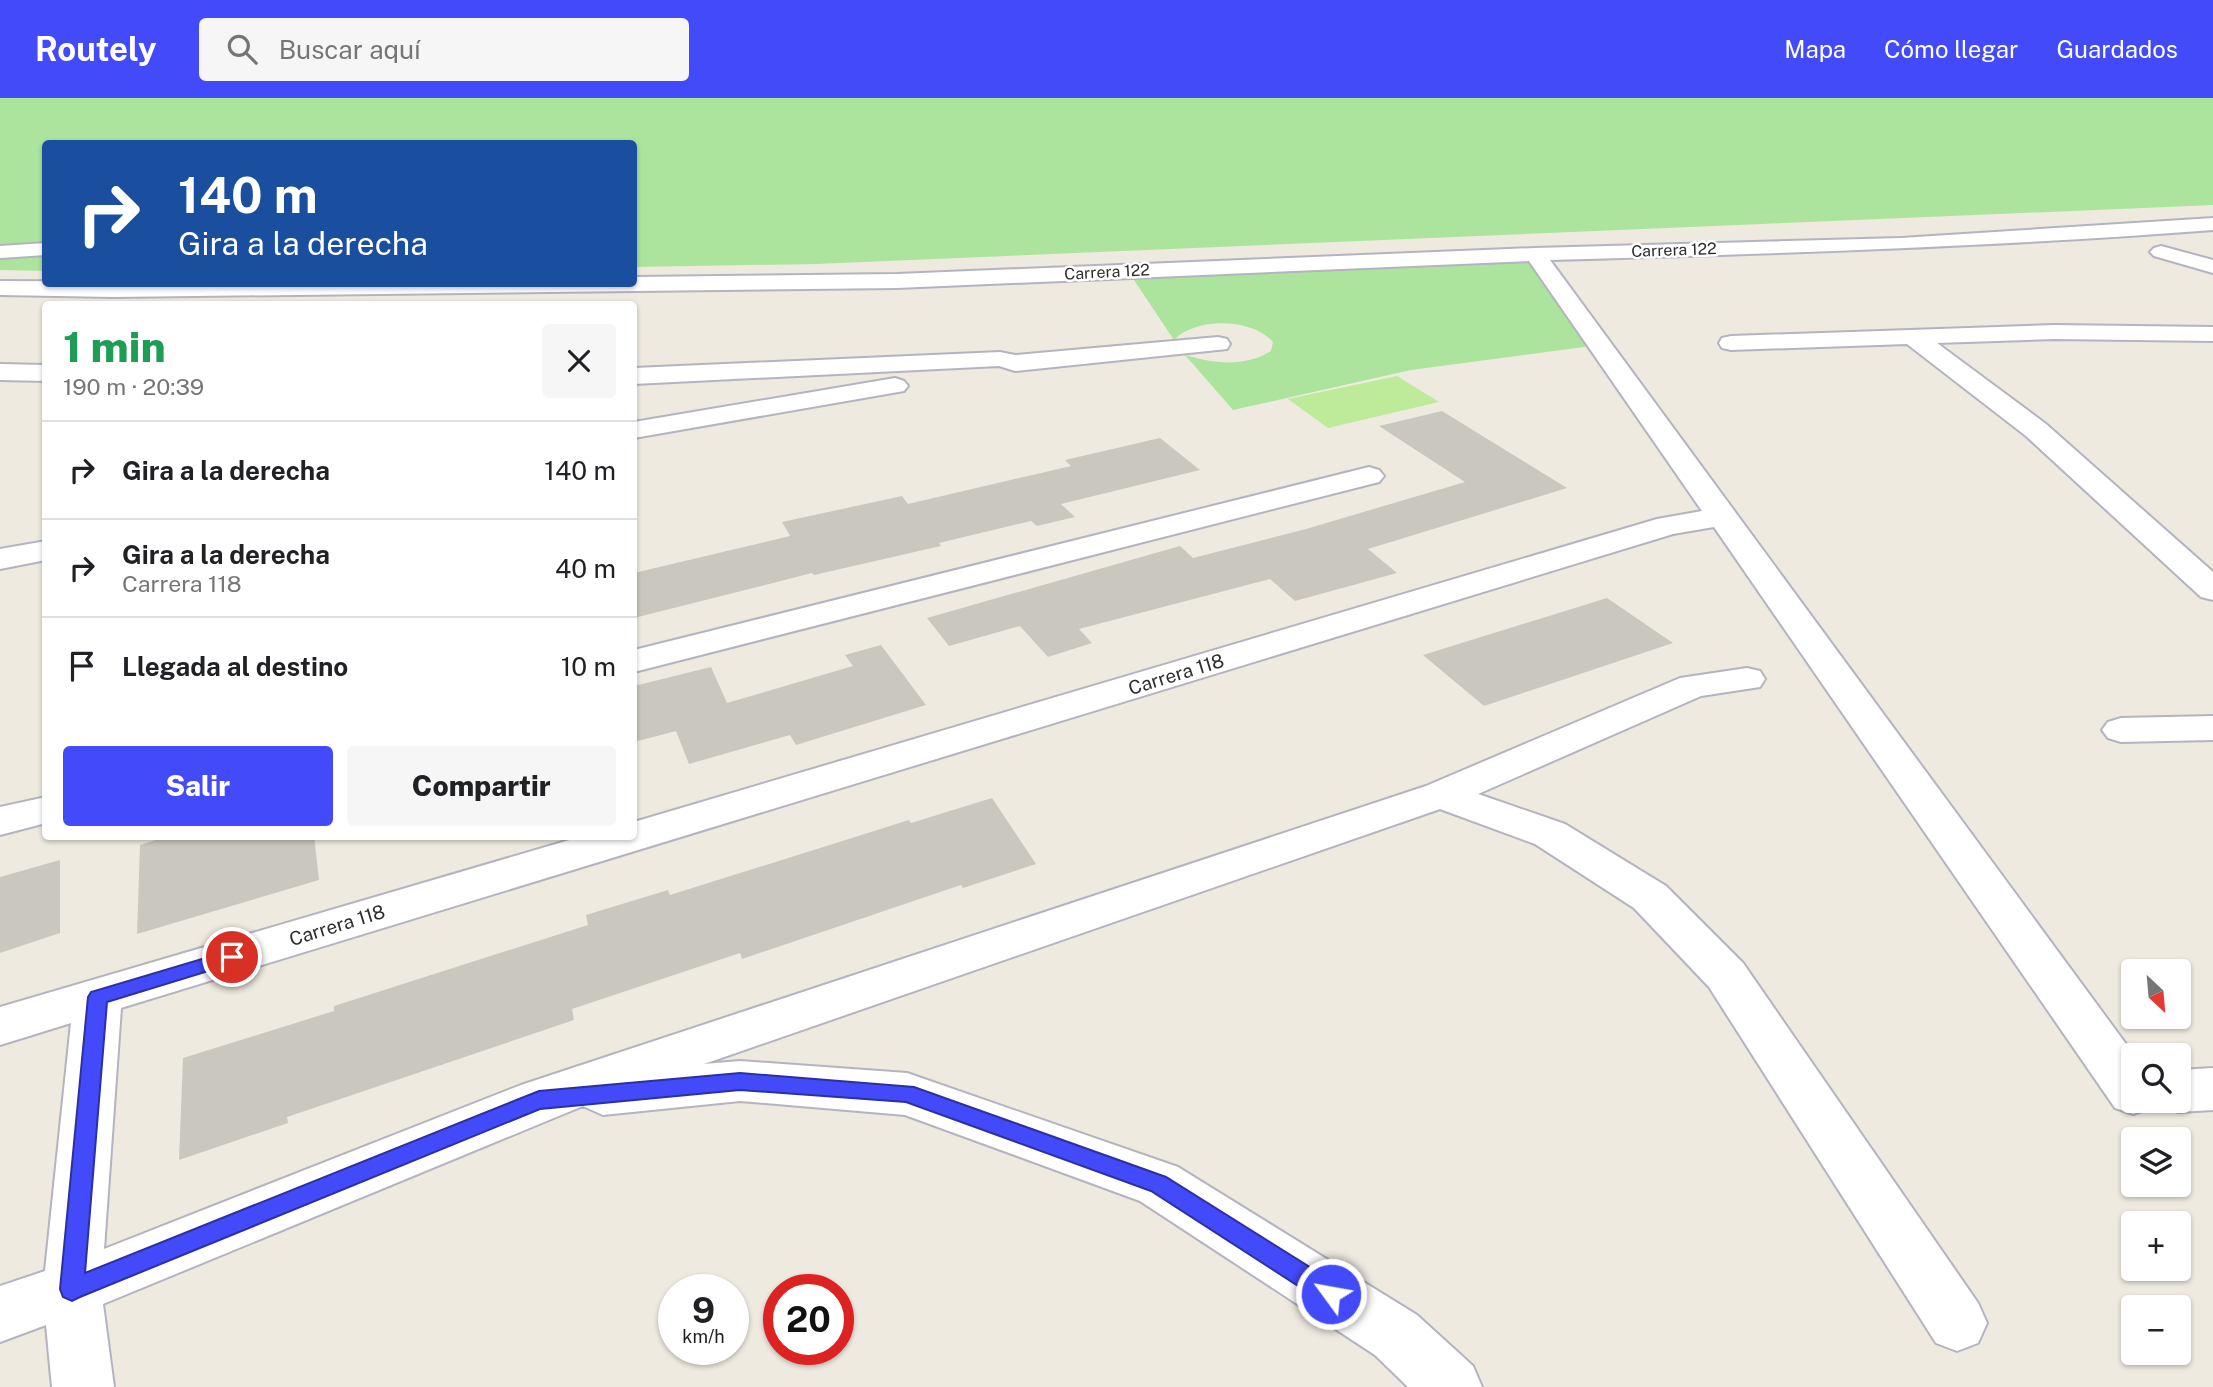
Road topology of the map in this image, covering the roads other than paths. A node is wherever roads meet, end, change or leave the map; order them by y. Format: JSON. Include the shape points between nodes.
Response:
{"nodes":[{"id":1,"x":2213,"y":224,"type":"edge"},
{"id":2,"x":42,"y":249,"type":"edge"},
{"id":3,"x":0,"y":252,"type":"edge"},
{"id":4,"x":2161,"y":253,"type":"dead end"},
{"id":5,"x":1535,"y":254,"type":"junction"},
{"id":6,"x":736,"y":263,"type":"dead end"},
{"id":7,"x":2213,"y":267,"type":"edge"},
{"id":8,"x":755,"y":284,"type":"junction"},
{"id":9,"x":637,"y":285,"type":"edge"},
{"id":10,"x":434,"y":287,"type":"edge"},
{"id":11,"x":0,"y":288,"type":"edge"},
{"id":12,"x":2213,"y":334,"type":"edge"},
{"id":13,"x":1913,"y":337,"type":"junction"},
{"id":14,"x":1731,"y":343,"type":"dead end"},
{"id":15,"x":1217,"y":344,"type":"dead end"},
{"id":16,"x":1015,"y":363,"type":"junction"},
{"id":17,"x":0,"y":372,"type":"edge"},
{"id":18,"x":42,"y":373,"type":"edge"},
{"id":19,"x":637,"y":376,"type":"edge"},
{"id":20,"x":637,"y":429,"type":"edge"},
{"id":21,"x":1369,"y":476,"type":"dead end"},
{"id":22,"x":1721,"y":517,"type":"junction"},
{"id":23,"x":42,"y":551,"type":"edge"},
{"id":24,"x":0,"y":559,"type":"edge"},
{"id":25,"x":2213,"y":590,"type":"edge"},
{"id":26,"x":637,"y":660,"type":"edge"},
{"id":27,"x":1747,"y":679,"type":"dead end"},
{"id":28,"x":2213,"y":728,"type":"edge"},
{"id":29,"x":2121,"y":730,"type":"dead end"},
{"id":30,"x":1440,"y":795,"type":"junction"},
{"id":31,"x":42,"y":811,"type":"edge"},
{"id":32,"x":0,"y":821,"type":"edge"},
{"id":33,"x":637,"y":835,"type":"edge"},
{"id":34,"x":620,"y":840,"type":"edge"},
{"id":35,"x":98,"y":997,"type":"junction"},
{"id":36,"x":0,"y":1026,"type":"edge"},
{"id":37,"x":2121,"y":1076,"type":"edge"},
{"id":38,"x":2213,"y":1089,"type":"edge"},
{"id":39,"x":2191,"y":1090,"type":"edge"},
{"id":40,"x":539,"y":1100,"type":"junction"},
{"id":41,"x":72,"y":1289,"type":"junction"},
{"id":42,"x":0,"y":1314,"type":"edge"},
{"id":43,"x":1957,"y":1323,"type":"dead end"},
{"id":44,"x":83,"y":1387,"type":"edge"},
{"id":45,"x":1451,"y":1387,"type":"edge"}],
"edges":[{"from":1,"to":5,"type":"street","name":"Carrera 122","via":[[1901,244]]},
{"from":2,"to":3,"type":"street"},
{"from":4,"to":7,"type":"street"},
{"from":5,"to":8,"type":"street","name":"Carrera 122"},
{"from":5,"to":22,"type":"street"},
{"from":6,"to":8,"type":"street","via":[[755,272]]},
{"from":8,"to":9,"type":"street","name":"Carrera 122"},
{"from":10,"to":11,"type":"street","name":"Carrera 122"},
{"from":12,"to":13,"type":"street","via":[[2054,332]]},
{"from":13,"to":14,"type":"street"},
{"from":13,"to":25,"type":"street","via":[[2036,430]]},
{"from":15,"to":16,"type":"street"},
{"from":16,"to":19,"type":"street","via":[[1000,359]]},
{"from":16,"to":20,"type":"street","via":[[1012,369],[999,372]]},
{"from":17,"to":18,"type":"street"},
{"from":21,"to":26,"type":"street"},
{"from":22,"to":33,"type":"street","name":"Carrera 118","via":[[1668,526]]},
{"from":22,"to":37,"type":"street"},
{"from":23,"to":24,"type":"street"},
{"from":27,"to":30,"type":"street","via":[[1693,686]]},
{"from":28,"to":29,"type":"street"},
{"from":30,"to":40,"type":"street"},
{"from":30,"to":43,"type":"street","via":[[1550,834],[1650,897],[1726,975]]},
{"from":31,"to":32,"type":"street"},
{"from":34,"to":35,"type":"street","name":"Carrera 118"},
{"from":35,"to":36,"type":"street","name":"Carrera 118"},
{"from":35,"to":41,"type":"street"},
{"from":38,"to":39,"type":"street"},
{"from":40,"to":41,"type":"street"},
{"from":40,"to":45,"type":"street","via":[[740,1082],[906,1094],[1158,1184],[1396,1335]]},
{"from":41,"to":42,"type":"street"},
{"from":41,"to":44,"type":"street"}]}
